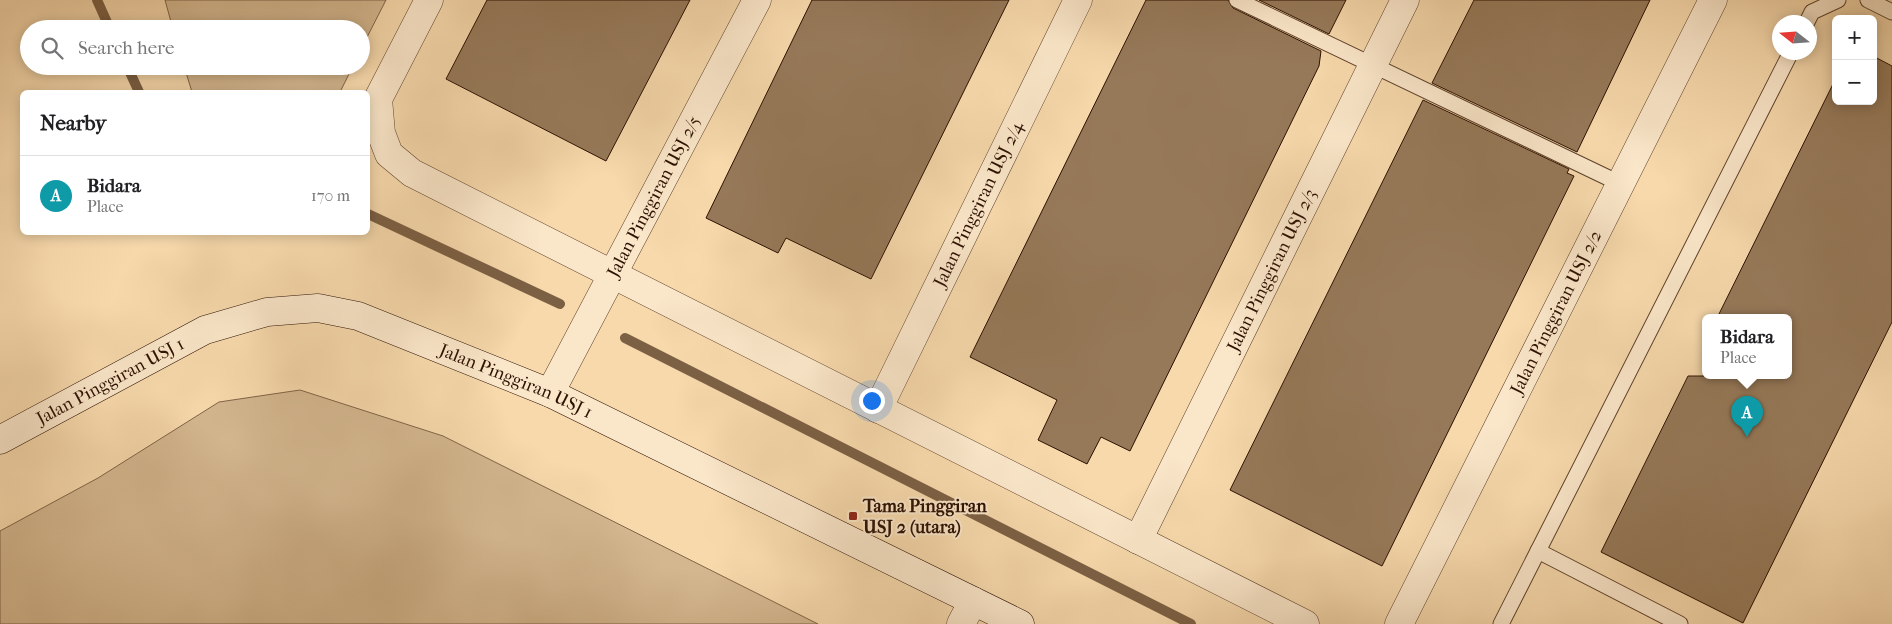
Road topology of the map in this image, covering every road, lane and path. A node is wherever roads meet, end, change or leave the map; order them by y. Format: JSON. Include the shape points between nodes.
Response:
{"nodes":[{"id":1,"x":429,"y":0,"type":"edge"},
{"id":2,"x":757,"y":0,"type":"edge"},
{"id":3,"x":1078,"y":0,"type":"edge"},
{"id":4,"x":1237,"y":0,"type":"edge"},
{"id":5,"x":1405,"y":0,"type":"edge"},
{"id":6,"x":1712,"y":0,"type":"edge"},
{"id":7,"x":1838,"y":0,"type":"edge"},
{"id":8,"x":1868,"y":0,"type":"edge"},
{"id":9,"x":1892,"y":12,"type":"edge"},
{"id":10,"x":1810,"y":15,"type":"edge"},
{"id":11,"x":1787,"y":60,"type":"edge"},
{"id":12,"x":1373,"y":65,"type":"junction"},
{"id":13,"x":1621,"y":184,"type":"junction"},
{"id":14,"x":612,"y":274,"type":"junction"},
{"id":15,"x":550,"y":393,"type":"junction"},
{"id":16,"x":878,"y":408,"type":"junction"},
{"id":17,"x":0,"y":440,"type":"edge"},
{"id":18,"x":1138,"y":540,"type":"junction"},
{"id":19,"x":1538,"y":551,"type":"junction"},
{"id":20,"x":967,"y":612,"type":"edge"},
{"id":21,"x":1020,"y":624,"type":"edge"},
{"id":22,"x":1305,"y":624,"type":"edge"},
{"id":23,"x":1399,"y":624,"type":"edge"},
{"id":24,"x":1501,"y":624,"type":"edge"},
{"id":25,"x":1680,"y":624,"type":"edge"}],
"edges":[{"from":1,"to":14,"type":"street","via":[[378,99],[381,133],[389,154],[412,173]]},
{"from":2,"to":14,"type":"street","name":"Jalan Pinggiran USJ 2/5"},
{"from":3,"to":16,"type":"street","name":"Jalan Pinggiran USJ 2/4"},
{"from":4,"to":12,"type":"lane"},
{"from":5,"to":12,"type":"street","name":"Jalan Pinggiran USJ 2/3"},
{"from":6,"to":13,"type":"street","name":"Jalan Pinggiran USJ 2/2"},
{"from":7,"to":10,"type":"lane"},
{"from":8,"to":9,"type":"lane"},
{"from":11,"to":19,"type":"lane"},
{"from":12,"to":13,"type":"lane"},
{"from":12,"to":18,"type":"street","name":"Jalan Pinggiran USJ 2/3"},
{"from":13,"to":23,"type":"street","name":"Jalan Pinggiran USJ 2/2"},
{"from":14,"to":15,"type":"street","name":"Jalan Pinggiran USJ 2/5"},
{"from":14,"to":16,"type":"street"},
{"from":15,"to":17,"type":"street","name":"Jalan Pinggiran USJ 1","via":[[358,316],[318,308],[266,312],[205,330]]},
{"from":15,"to":20,"type":"street","name":"Jalan Pinggiran USJ 1"},
{"from":16,"to":18,"type":"street"},
{"from":18,"to":22,"type":"street"},
{"from":19,"to":24,"type":"lane"},
{"from":19,"to":25,"type":"lane"},
{"from":20,"to":21,"type":"street","name":"Jalan Pinggiran USJ 1"}]}
